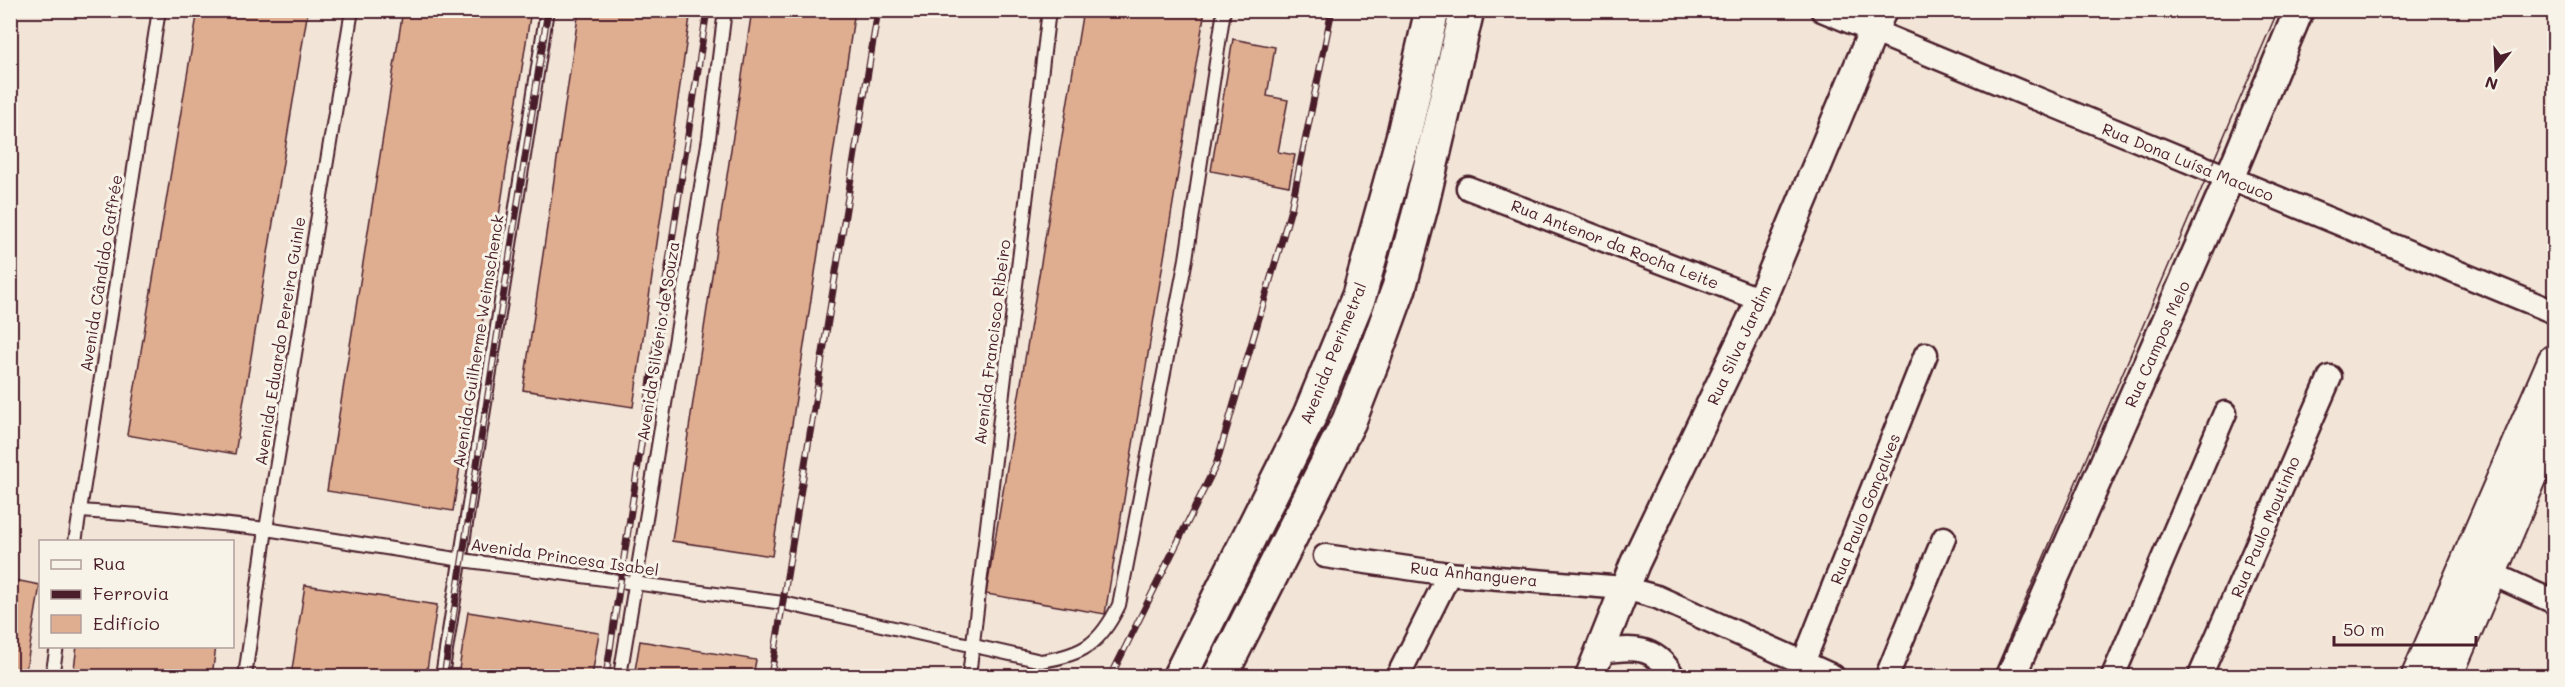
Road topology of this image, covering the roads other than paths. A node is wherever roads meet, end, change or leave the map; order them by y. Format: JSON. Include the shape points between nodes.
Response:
{"nodes":[{"id":1,"x":159,"y":10,"type":"edge"},
{"id":2,"x":352,"y":10,"type":"edge"},
{"id":3,"x":547,"y":10,"type":"edge"},
{"id":4,"x":725,"y":10,"type":"edge"},
{"id":5,"x":1049,"y":10,"type":"edge"},
{"id":6,"x":1224,"y":10,"type":"edge"},
{"id":7,"x":1432,"y":10,"type":"edge"},
{"id":8,"x":1467,"y":10,"type":"edge"},
{"id":9,"x":1822,"y":10,"type":"edge"},
{"id":10,"x":2299,"y":10,"type":"edge"},
{"id":11,"x":1877,"y":21,"type":"edge"},
{"id":12,"x":2229,"y":179,"type":"junction"},
{"id":13,"x":1468,"y":188,"type":"dead end"},
{"id":14,"x":1761,"y":300,"type":"junction"},
{"id":15,"x":2554,"y":312,"type":"edge"},
{"id":16,"x":1926,"y":354,"type":"dead end"},
{"id":17,"x":2554,"y":361,"type":"edge"},
{"id":18,"x":2330,"y":377,"type":"dead end"},
{"id":19,"x":2225,"y":413,"type":"dead end"},
{"id":20,"x":2554,"y":422,"type":"edge"},
{"id":21,"x":80,"y":511,"type":"junction"},
{"id":22,"x":266,"y":529,"type":"junction"},
{"id":23,"x":1944,"y":538,"type":"dead end"},
{"id":24,"x":75,"y":540,"type":"edge"},
{"id":25,"x":1325,"y":556,"type":"dead end"},
{"id":26,"x":460,"y":560,"type":"junction"},
{"id":27,"x":2479,"y":568,"type":"junction"},
{"id":28,"x":1449,"y":574,"type":"junction"},
{"id":29,"x":635,"y":583,"type":"junction"},
{"id":30,"x":1624,"y":588,"type":"junction"},
{"id":31,"x":2554,"y":602,"type":"edge"},
{"id":32,"x":972,"y":646,"type":"junction"},
{"id":33,"x":57,"y":648,"type":"edge"},
{"id":34,"x":1803,"y":663,"type":"junction"},
{"id":35,"x":1595,"y":664,"type":"edge"},
{"id":36,"x":52,"y":676,"type":"edge"},
{"id":37,"x":245,"y":676,"type":"edge"},
{"id":38,"x":442,"y":676,"type":"edge"},
{"id":39,"x":620,"y":676,"type":"edge"},
{"id":40,"x":969,"y":676,"type":"edge"},
{"id":41,"x":1180,"y":676,"type":"edge"},
{"id":42,"x":1220,"y":676,"type":"edge"},
{"id":43,"x":1398,"y":676,"type":"edge"},
{"id":44,"x":1673,"y":676,"type":"edge"},
{"id":45,"x":1833,"y":676,"type":"edge"},
{"id":46,"x":1887,"y":676,"type":"edge"},
{"id":47,"x":2011,"y":676,"type":"edge"},
{"id":48,"x":2113,"y":676,"type":"edge"},
{"id":49,"x":2200,"y":676,"type":"edge"},
{"id":50,"x":2418,"y":676,"type":"edge"},
{"id":51,"x":2446,"y":676,"type":"edge"}],
"edges":[{"from":1,"to":21,"type":"lane","name":"Avenida Cândido Gaffrée"},
{"from":2,"to":22,"type":"lane","name":"Avenida Eduardo Pereira Guinle"},
{"from":3,"to":26,"type":"lane","name":"Avenida Guilherme Weimschenck"},
{"from":4,"to":29,"type":"lane","name":"Avenida Silvério de Souza","via":[[709,138]]},
{"from":5,"to":32,"type":"lane","name":"Avenida Francisco Ribeiro"},
{"from":6,"to":32,"type":"lane","name":"Avenida Princesa Isabel","via":[[1186,260],[1119,605],[1108,627],[1090,646],[1064,658],[1041,661]]},
{"from":7,"to":41,"type":"main road","name":"Avenida Perimetral","via":[[1404,134],[1359,296],[1310,415]]},
{"from":8,"to":42,"type":"main road","via":[[1421,207],[1399,288],[1375,354],[1349,421]]},
{"from":9,"to":11,"type":"street","name":"Rua Dona Luísa Macuco"},
{"from":10,"to":12,"type":"street","name":"Rua Campos Melo"},
{"from":11,"to":12,"type":"street","name":"Rua Dona Luísa Macuco"},
{"from":11,"to":14,"type":"street","name":"Rua Silva Jardim"},
{"from":12,"to":15,"type":"street","name":"Rua Dona Luísa Macuco"},
{"from":12,"to":47,"type":"street","name":"Rua Campos Melo"},
{"from":13,"to":14,"type":"street","name":"Rua Antenor da Rocha Leite"},
{"from":14,"to":30,"type":"street","name":"Rua Silva Jardim"},
{"from":16,"to":34,"type":"street","name":"Rua Paulo Gonçalves"},
{"from":17,"to":27,"type":"main road"},
{"from":18,"to":49,"type":"street","name":"Rua Paulo Moutinho"},
{"from":19,"to":48,"type":"street"},
{"from":20,"to":27,"type":"main road"},
{"from":21,"to":22,"type":"lane","name":"Avenida Princesa Isabel"},
{"from":21,"to":24,"type":"lane","name":"Avenida Cândido Gaffrée"},
{"from":22,"to":26,"type":"lane","name":"Avenida Princesa Isabel"},
{"from":22,"to":37,"type":"lane","name":"Avenida Eduardo Pereira Guinle"},
{"from":23,"to":46,"type":"street"},
{"from":25,"to":28,"type":"street","name":"Rua Anhanguera"},
{"from":26,"to":29,"type":"lane","name":"Avenida Princesa Isabel"},
{"from":26,"to":38,"type":"lane","name":"Avenida Guilherme Weimschenck"},
{"from":27,"to":31,"type":"street"},
{"from":27,"to":50,"type":"main road"},
{"from":27,"to":51,"type":"main road"},
{"from":28,"to":30,"type":"street","name":"Rua Anhanguera"},
{"from":28,"to":43,"type":"street"},
{"from":29,"to":32,"type":"lane","name":"Avenida Princesa Isabel","via":[[783,603]]},
{"from":29,"to":39,"type":"lane","name":"Avenida Silvério de Souza"},
{"from":30,"to":34,"type":"street","name":"Rua Anhanguera","via":[[1657,597]]},
{"from":30,"to":35,"type":"street","name":"Rua Silva Jardim"},
{"from":32,"to":40,"type":"lane","name":"Avenida Francisco Ribeiro"},
{"from":33,"to":36,"type":"lane"},
{"from":34,"to":45,"type":"street","name":"Rua Anhanguera"},
{"from":35,"to":44,"type":"street","via":[[1629,648],[1644,651],[1666,665]]}]}
